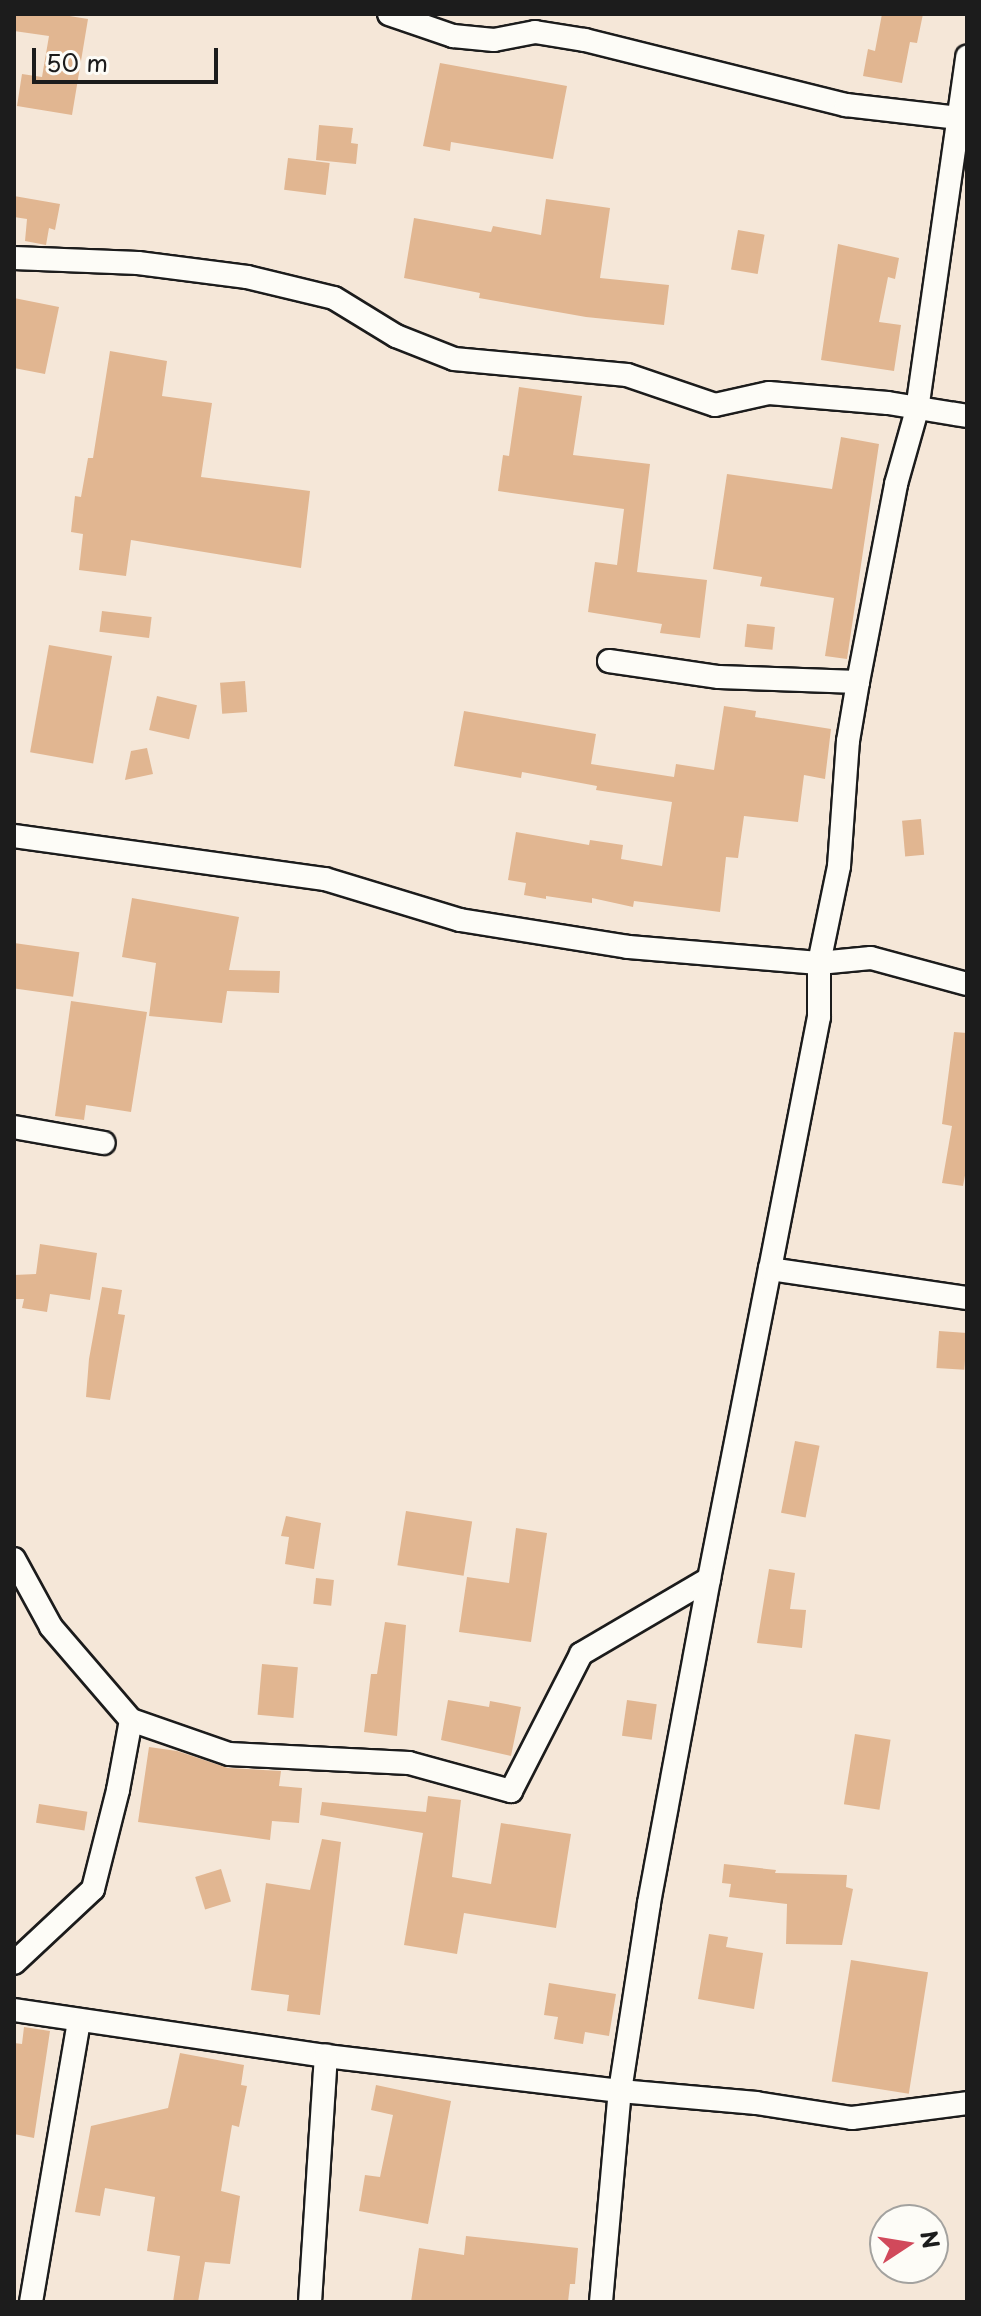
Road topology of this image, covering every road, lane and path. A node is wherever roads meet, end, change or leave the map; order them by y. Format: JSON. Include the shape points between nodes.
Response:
{"nodes":[{"id":1,"x":389,"y":14,"type":"edge"},
{"id":2,"x":967,"y":57,"type":"edge"},
{"id":3,"x":961,"y":118,"type":"edge"},
{"id":4,"x":14,"y":258,"type":"edge"},
{"id":5,"x":917,"y":410,"type":"junction"},
{"id":6,"x":967,"y":416,"type":"edge"},
{"id":7,"x":609,"y":661,"type":"dead end"},
{"id":8,"x":858,"y":682,"type":"junction"},
{"id":9,"x":14,"y":836,"type":"edge"},
{"id":10,"x":819,"y":963,"type":"junction"},
{"id":11,"x":967,"y":984,"type":"edge"},
{"id":12,"x":14,"y":1127,"type":"edge"},
{"id":13,"x":104,"y":1143,"type":"dead end"},
{"id":14,"x":770,"y":1269,"type":"junction"},
{"id":15,"x":967,"y":1298,"type":"edge"},
{"id":16,"x":14,"y":1559,"type":"edge"},
{"id":17,"x":709,"y":1579,"type":"junction"},
{"id":18,"x":131,"y":1720,"type":"junction"},
{"id":19,"x":14,"y":1963,"type":"edge"},
{"id":20,"x":14,"y":2010,"type":"edge"},
{"id":21,"x":79,"y":2021,"type":"junction"},
{"id":22,"x":326,"y":2056,"type":"junction"},
{"id":23,"x":620,"y":2091,"type":"junction"},
{"id":24,"x":967,"y":2103,"type":"edge"},
{"id":25,"x":31,"y":2302,"type":"edge"},
{"id":26,"x":310,"y":2302,"type":"edge"},
{"id":27,"x":601,"y":2302,"type":"edge"}],
"edges":[{"from":1,"to":3,"type":"street","via":[[453,36],[494,40],[535,32],[585,40],[846,105]]},
{"from":2,"to":3,"type":"street"},
{"from":3,"to":5,"type":"street"},
{"from":4,"to":5,"type":"street","via":[[138,263],[247,277],[334,298],[396,336],[454,359],[627,375],[715,405],[769,393]]},
{"from":5,"to":6,"type":"street"},
{"from":5,"to":8,"type":"street","via":[[896,484]]},
{"from":7,"to":8,"type":"street","via":[[719,677]]},
{"from":8,"to":10,"type":"street","via":[[839,866]]},
{"from":9,"to":10,"type":"street","via":[[325,879],[460,920],[598,942]]},
{"from":10,"to":11,"type":"street","via":[[871,958]]},
{"from":10,"to":14,"type":"street","via":[[819,1017]]},
{"from":12,"to":13,"type":"street"},
{"from":14,"to":15,"type":"street"},
{"from":14,"to":17,"type":"street"},
{"from":16,"to":18,"type":"street","via":[[51,1627]]},
{"from":17,"to":18,"type":"street","via":[[581,1654],[511,1791],[409,1763],[229,1754]]},
{"from":17,"to":23,"type":"street"},
{"from":18,"to":19,"type":"street","via":[[93,1889]]},
{"from":20,"to":21,"type":"street"},
{"from":21,"to":22,"type":"street"},
{"from":21,"to":25,"type":"street"},
{"from":22,"to":23,"type":"street"},
{"from":22,"to":26,"type":"street"},
{"from":23,"to":24,"type":"street","via":[[852,2118]]},
{"from":23,"to":27,"type":"street"}]}
